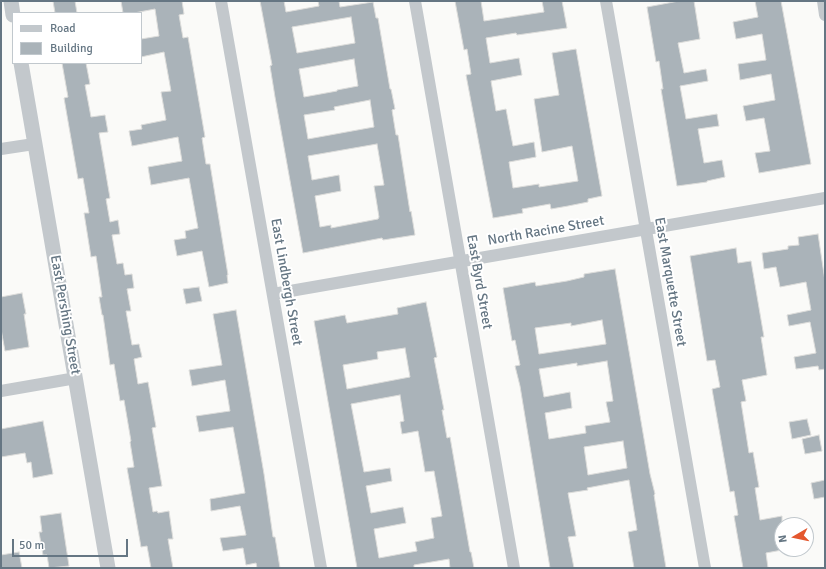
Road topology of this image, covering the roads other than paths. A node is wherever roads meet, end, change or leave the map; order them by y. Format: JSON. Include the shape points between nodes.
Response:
{"nodes":[{"id":1,"x":11,"y":1,"type":"edge"},
{"id":2,"x":221,"y":1,"type":"edge"},
{"id":3,"x":415,"y":1,"type":"edge"},
{"id":4,"x":606,"y":1,"type":"edge"},
{"id":5,"x":823,"y":1,"type":"edge"},
{"id":6,"x":13,"y":12,"type":"edge"},
{"id":7,"x":825,"y":15,"type":"edge"},
{"id":8,"x":21,"y":64,"type":"edge"},
{"id":9,"x":34,"y":144,"type":"junction"},
{"id":10,"x":1,"y":149,"type":"edge"},
{"id":11,"x":825,"y":198,"type":"edge"},
{"id":12,"x":646,"y":228,"type":"junction"},
{"id":13,"x":460,"y":262,"type":"junction"},
{"id":14,"x":273,"y":294,"type":"junction"},
{"id":15,"x":76,"y":378,"type":"junction"},
{"id":16,"x":1,"y":391,"type":"edge"},
{"id":17,"x":108,"y":568,"type":"edge"},
{"id":18,"x":321,"y":568,"type":"edge"},
{"id":19,"x":514,"y":568,"type":"edge"},
{"id":20,"x":705,"y":568,"type":"edge"}],
"edges":[{"from":1,"to":6,"type":"street"},
{"from":2,"to":14,"type":"street","name":"East Lindbergh Street"},
{"from":3,"to":13,"type":"street","name":"East Byrd Street"},
{"from":4,"to":12,"type":"street","name":"East Marquette Street"},
{"from":5,"to":7,"type":"street"},
{"from":8,"to":9,"type":"street","name":"East Pershing Street"},
{"from":9,"to":10,"type":"street"},
{"from":9,"to":15,"type":"street","name":"East Pershing Street"},
{"from":11,"to":12,"type":"street","name":"North Racine Street"},
{"from":12,"to":13,"type":"street","name":"North Racine Street"},
{"from":12,"to":20,"type":"street","name":"East Marquette Street"},
{"from":13,"to":14,"type":"street","name":"North Racine Street"},
{"from":13,"to":19,"type":"street","name":"East Byrd Street"},
{"from":14,"to":18,"type":"street","name":"East Lindbergh Street"},
{"from":15,"to":16,"type":"street"},
{"from":15,"to":17,"type":"street","name":"East Pershing Street"}]}
